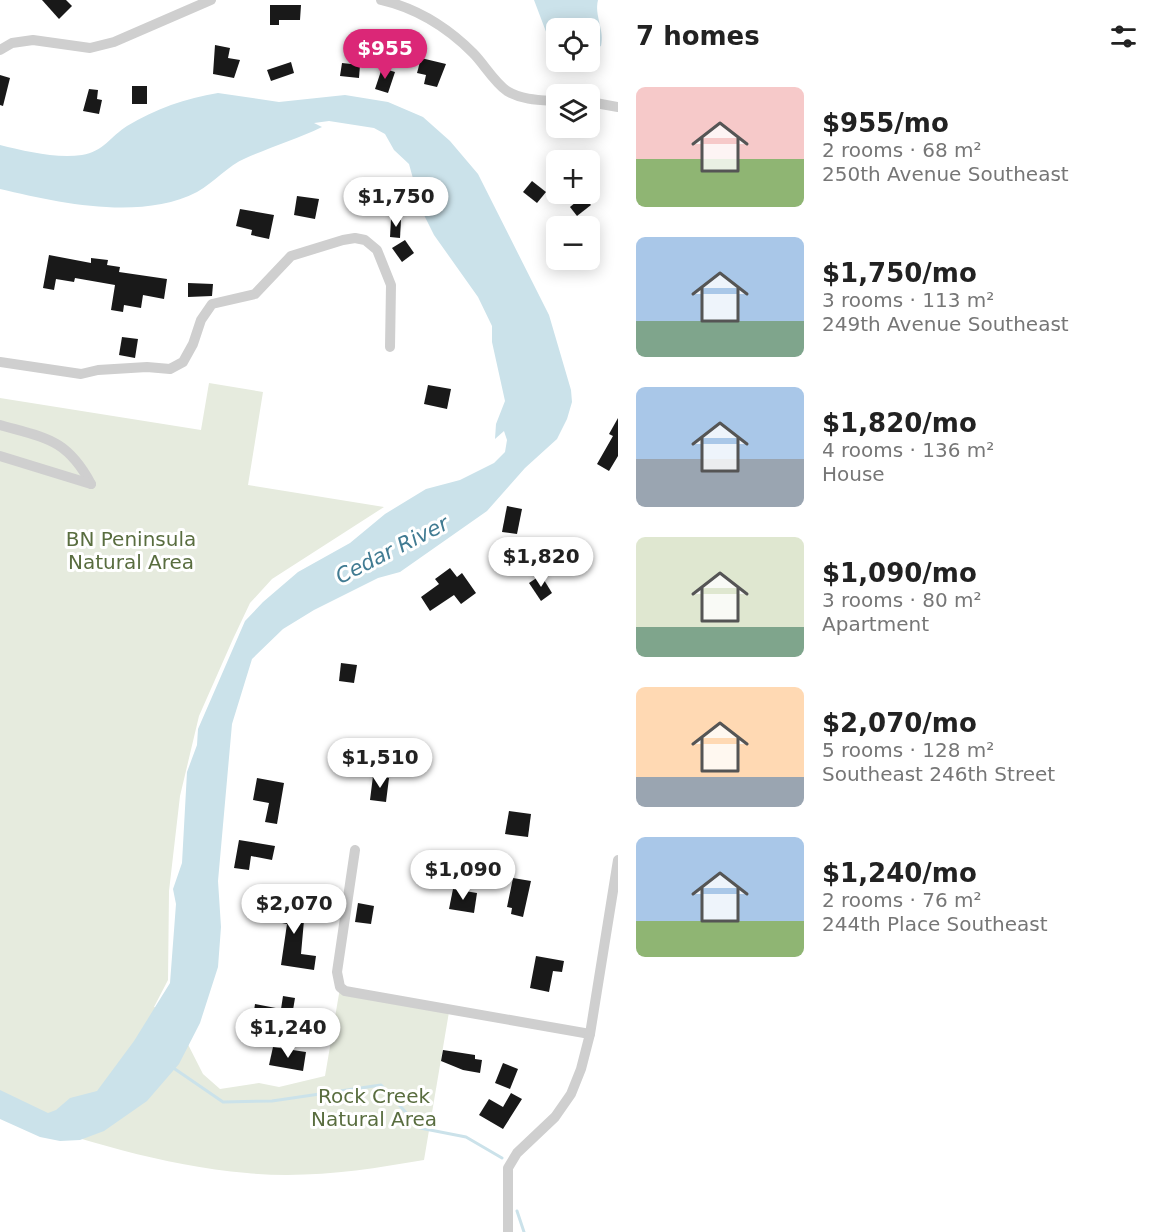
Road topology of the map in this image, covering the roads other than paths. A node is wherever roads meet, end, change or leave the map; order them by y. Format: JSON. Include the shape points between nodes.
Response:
{"nodes":[{"id":1,"x":211,"y":0,"type":"edge"},
{"id":2,"x":381,"y":0,"type":"edge"},
{"id":3,"x":0,"y":50,"type":"edge"},
{"id":4,"x":546,"y":101,"type":"edge"},
{"id":5,"x":600,"y":103,"type":"edge"},
{"id":6,"x":618,"y":106,"type":"edge"},
{"id":7,"x":390,"y":347,"type":"dead end"},
{"id":8,"x":0,"y":362,"type":"edge"},
{"id":9,"x":0,"y":425,"type":"edge"},
{"id":10,"x":0,"y":456,"type":"edge"},
{"id":11,"x":355,"y":850,"type":"dead end"},
{"id":12,"x":618,"y":860,"type":"edge"},
{"id":13,"x":590,"y":1034,"type":"junction"},
{"id":14,"x":508,"y":1232,"type":"edge"}],
"edges":[{"from":1,"to":3,"type":"street","via":[[114,42],[90,48],[33,40],[12,43]]},
{"from":2,"to":4,"type":"street","via":[[429,17],[472,52],[506,90],[530,100]]},
{"from":5,"to":6,"type":"street"},
{"from":7,"to":8,"type":"street","via":[[390,285],[377,250],[365,240],[355,238],[291,256],[255,294],[212,304],[183,362],[170,369],[137,367],[81,374]]},
{"from":9,"to":10,"type":"street","via":[[65,447],[91,484]]},
{"from":11,"to":13,"type":"street","via":[[337,972],[340,987],[350,993]]},
{"from":12,"to":13,"type":"street"},
{"from":13,"to":14,"type":"street","via":[[571,1094],[508,1168]]}]}
